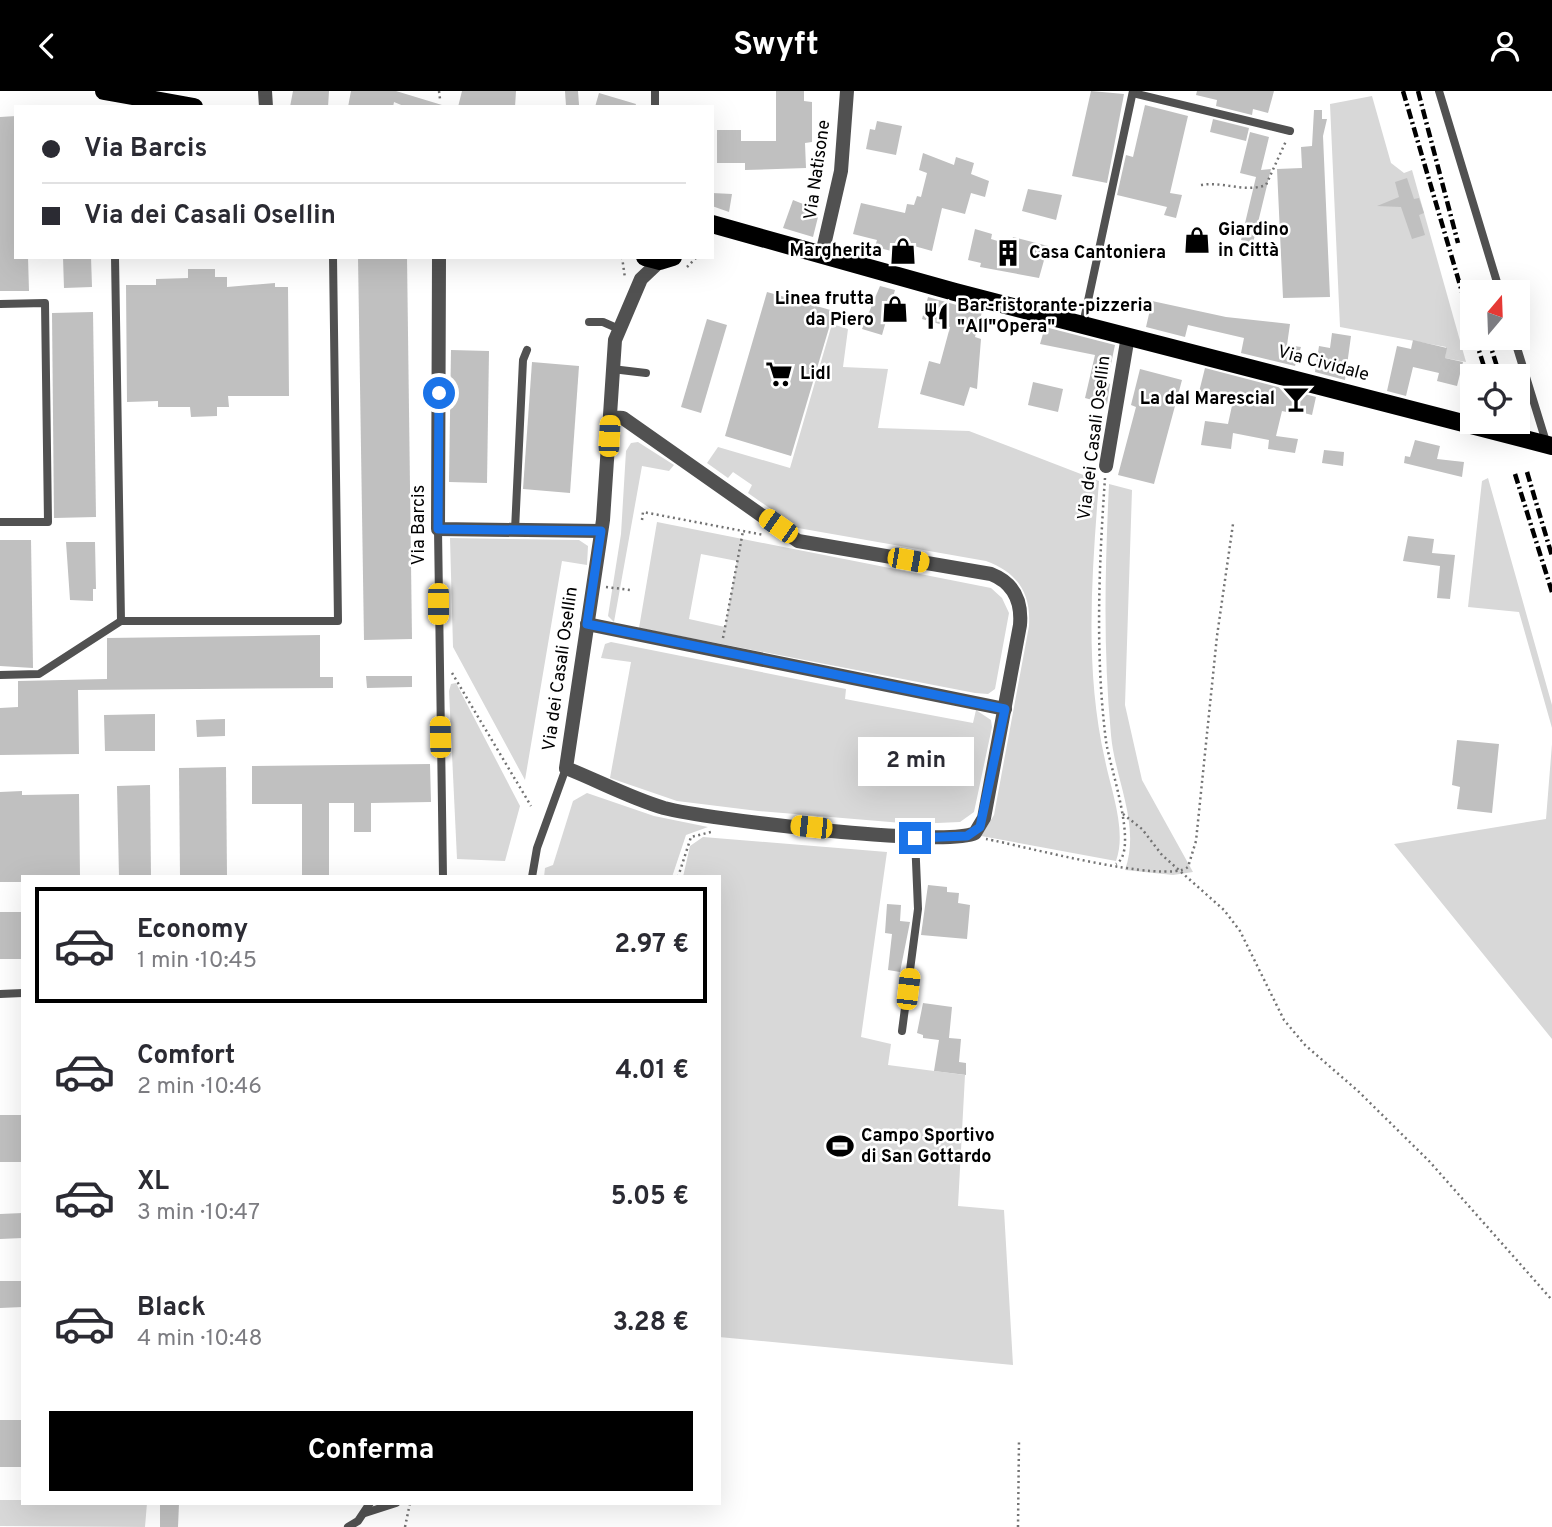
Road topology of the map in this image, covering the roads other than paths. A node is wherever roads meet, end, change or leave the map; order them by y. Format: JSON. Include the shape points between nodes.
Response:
{"nodes":[{"id":1,"x":104,"y":91,"type":"edge"},
{"id":2,"x":847,"y":91,"type":"edge"},
{"id":3,"x":1439,"y":91,"type":"edge"},
{"id":4,"x":1133,"y":92,"type":"edge"},
{"id":5,"x":183,"y":105,"type":"edge"},
{"id":6,"x":1290,"y":131,"type":"road end"},
{"id":7,"x":714,"y":224,"type":"edge"},
{"id":8,"x":749,"y":233,"type":"junction"},
{"id":9,"x":714,"y":239,"type":"edge"},
{"id":10,"x":822,"y":254,"type":"junction"},
{"id":11,"x":115,"y":259,"type":"edge"},
{"id":12,"x":333,"y":259,"type":"edge"},
{"id":13,"x":439,"y":259,"type":"edge"},
{"id":14,"x":639,"y":259,"type":"edge"},
{"id":15,"x":664,"y":261,"type":"edge"},
{"id":16,"x":641,"y":279,"type":"junction"},
{"id":17,"x":1496,"y":280,"type":"edge"},
{"id":18,"x":0,"y":304,"type":"edge"},
{"id":19,"x":589,"y":322,"type":"dead end"},
{"id":20,"x":1083,"y":324,"type":"junction"},
{"id":21,"x":619,"y":329,"type":"junction"},
{"id":22,"x":1128,"y":336,"type":"junction"},
{"id":23,"x":527,"y":350,"type":"dead end"},
{"id":24,"x":1518,"y":350,"type":"edge"},
{"id":25,"x":612,"y":369,"type":"junction"},
{"id":26,"x":646,"y":373,"type":"dead end"},
{"id":27,"x":610,"y":417,"type":"junction"},
{"id":28,"x":1550,"y":445,"type":"edge"},
{"id":29,"x":1106,"y":466,"type":"road end"},
{"id":30,"x":0,"y":522,"type":"edge"},
{"id":31,"x":438,"y":529,"type":"junction"},
{"id":32,"x":515,"y":530,"type":"junction"},
{"id":33,"x":601,"y":531,"type":"junction"},
{"id":34,"x":121,"y":621,"type":"junction"},
{"id":35,"x":587,"y":624,"type":"junction"},
{"id":36,"x":0,"y":675,"type":"edge"},
{"id":37,"x":1005,"y":709,"type":"junction"},
{"id":38,"x":566,"y":768,"type":"junction"},
{"id":39,"x":915,"y":838,"type":"junction"},
{"id":40,"x":443,"y":875,"type":"edge"},
{"id":41,"x":532,"y":875,"type":"edge"},
{"id":42,"x":21,"y":993,"type":"edge"},
{"id":43,"x":0,"y":994,"type":"edge"},
{"id":44,"x":902,"y":1031,"type":"dead end"},
{"id":45,"x":369,"y":1505,"type":"edge"},
{"id":46,"x":390,"y":1505,"type":"edge"},
{"id":47,"x":365,"y":1513,"type":"junction"},
{"id":48,"x":348,"y":1527,"type":"edge"}],
"edges":[{"from":1,"to":5,"type":"main road"},
{"from":2,"to":10,"type":"street","name":"Via Natisone","via":[[841,171]]},
{"from":3,"to":17,"type":"lane"},
{"from":4,"to":6,"type":"lane"},
{"from":4,"to":20,"type":"lane"},
{"from":7,"to":8,"type":"main road","name":"Via Cividale"},
{"from":8,"to":9,"type":"main road","name":"Via Cividale"},
{"from":8,"to":10,"type":"main road","name":"Via Cividale"},
{"from":10,"to":20,"type":"main road","name":"Via Cividale"},
{"from":11,"to":34,"type":"lane"},
{"from":12,"to":34,"type":"lane","via":[[338,621]]},
{"from":13,"to":31,"type":"street","name":"Via Barcis"},
{"from":14,"to":16,"type":"street","name":"Via dei Casali Osellin"},
{"from":15,"to":16,"type":"street","name":"Via dei Casali Osellin"},
{"from":16,"to":21,"type":"street","name":"Via dei Casali Osellin"},
{"from":18,"to":30,"type":"lane","via":[[45,303],[48,522]]},
{"from":19,"to":21,"type":"lane"},
{"from":20,"to":22,"type":"main road","name":"Via Cividale"},
{"from":21,"to":25,"type":"street","name":"Via dei Casali Osellin"},
{"from":22,"to":28,"type":"main road","name":"Via Cividale"},
{"from":22,"to":29,"type":"street","name":"Via dei Casali Osellin"},
{"from":23,"to":32,"type":"lane"},
{"from":24,"to":28,"type":"lane"},
{"from":25,"to":26,"type":"lane"},
{"from":25,"to":27,"type":"street","name":"Via dei Casali Osellin"},
{"from":27,"to":33,"type":"street","name":"Via dei Casali Osellin"},
{"from":27,"to":37,"type":"street","via":[[623,418],[799,541],[1001,578],[1018,598],[1021,616]]},
{"from":31,"to":32,"type":"street"},
{"from":31,"to":40,"type":"lane","name":"Via Barcis"},
{"from":32,"to":33,"type":"street"},
{"from":33,"to":35,"type":"street","name":"Via dei Casali Osellin"},
{"from":34,"to":36,"type":"lane","via":[[39,674]]},
{"from":35,"to":37,"type":"street"},
{"from":35,"to":38,"type":"street","name":"Via dei Casali Osellin"},
{"from":37,"to":39,"type":"street","name":"Via dei Casali Osellin","via":[[984,818],[975,832]]},
{"from":38,"to":39,"type":"street","name":"Via dei Casali Osellin","via":[[636,798],[693,814]]},
{"from":38,"to":41,"type":"lane"},
{"from":39,"to":44,"type":"lane","via":[[918,909]]},
{"from":42,"to":43,"type":"lane"},
{"from":45,"to":47,"type":"lane"},
{"from":46,"to":47,"type":"lane"},
{"from":47,"to":48,"type":"lane"}]}
